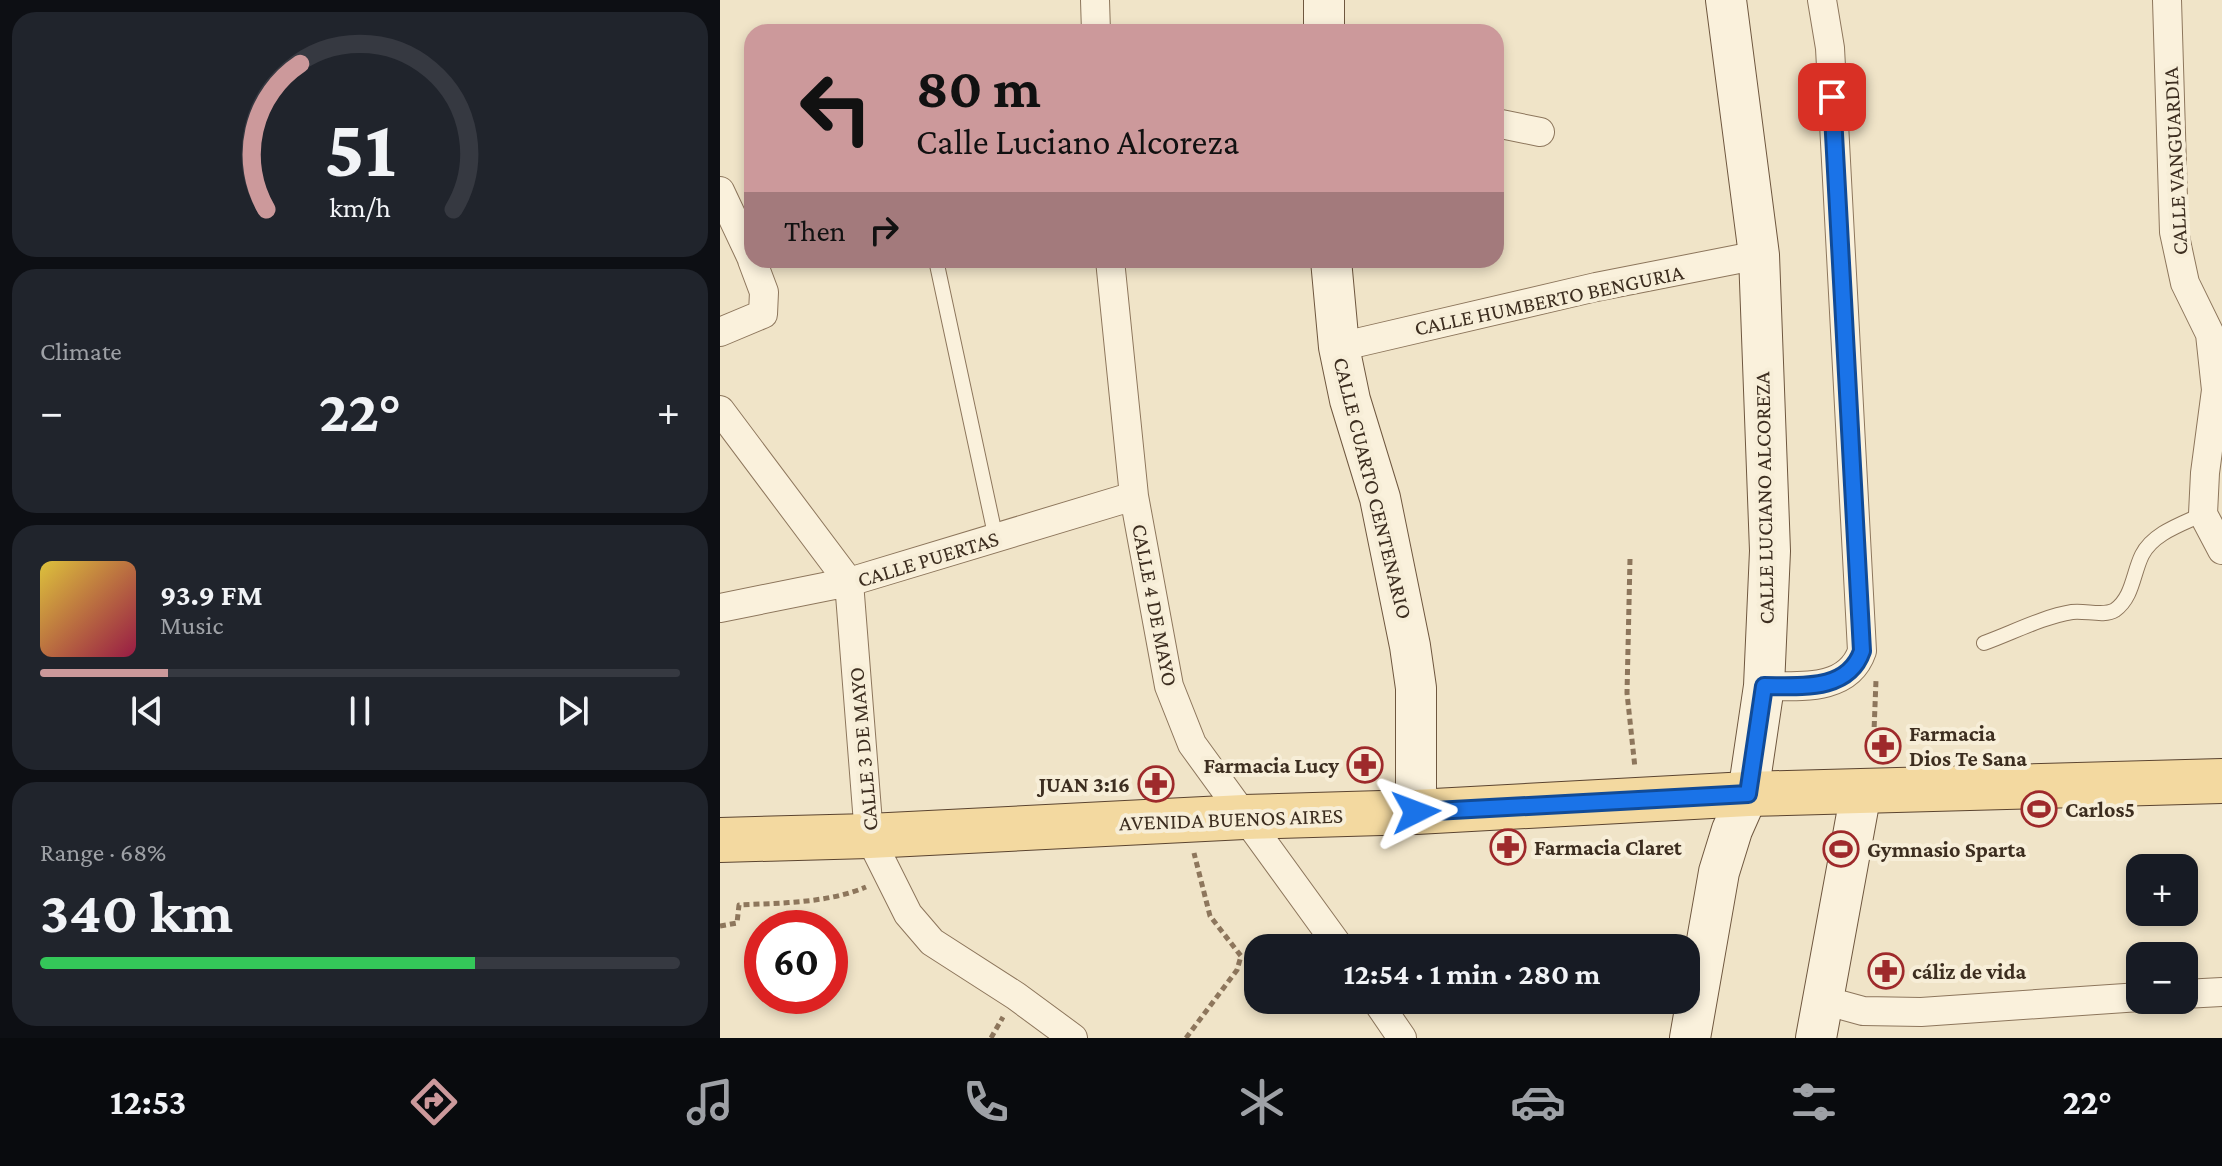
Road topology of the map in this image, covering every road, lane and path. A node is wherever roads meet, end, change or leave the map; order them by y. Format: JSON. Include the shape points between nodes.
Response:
{"nodes":[{"id":1,"x":1095,"y":0,"type":"edge"},
{"id":2,"x":1324,"y":0,"type":"edge"},
{"id":3,"x":1726,"y":0,"type":"edge"},
{"id":4,"x":1822,"y":0,"type":"edge"},
{"id":5,"x":2167,"y":0,"type":"edge"},
{"id":6,"x":1096,"y":24,"type":"edge"},
{"id":7,"x":1324,"y":24,"type":"edge"},
{"id":8,"x":1504,"y":125,"type":"edge"},
{"id":9,"x":1540,"y":132,"type":"dead end"},
{"id":10,"x":720,"y":191,"type":"edge"},
{"id":11,"x":744,"y":243,"type":"edge"},
{"id":12,"x":1759,"y":255,"type":"junction"},
{"id":13,"x":755,"y":268,"type":"edge"},
{"id":14,"x":938,"y":268,"type":"edge"},
{"id":15,"x":1111,"y":268,"type":"edge"},
{"id":16,"x":1332,"y":268,"type":"edge"},
{"id":17,"x":720,"y":332,"type":"edge"},
{"id":18,"x":1339,"y":347,"type":"junction"},
{"id":19,"x":720,"y":410,"type":"edge"},
{"id":20,"x":1134,"y":496,"type":"junction"},
{"id":21,"x":2203,"y":514,"type":"junction"},
{"id":22,"x":996,"y":539,"type":"junction"},
{"id":23,"x":2222,"y":550,"type":"edge"},
{"id":24,"x":1630,"y":559,"type":"dead end"},
{"id":25,"x":849,"y":582,"type":"junction"},
{"id":26,"x":720,"y":608,"type":"edge"},
{"id":27,"x":1984,"y":643,"type":"dead end"},
{"id":28,"x":1862,"y":651,"type":"junction"},
{"id":29,"x":1764,"y":686,"type":"junction"},
{"id":30,"x":2222,"y":781,"type":"edge"},
{"id":31,"x":1861,"y":792,"type":"junction"},
{"id":32,"x":1748,"y":794,"type":"junction"},
{"id":33,"x":1638,"y":801,"type":"junction"},
{"id":34,"x":1416,"y":812,"type":"junction"},
{"id":35,"x":1244,"y":817,"type":"junction"},
{"id":36,"x":1188,"y":820,"type":"junction"},
{"id":37,"x":869,"y":836,"type":"junction"},
{"id":38,"x":720,"y":840,"type":"edge"},
{"id":39,"x":889,"y":877,"type":"junction"},
{"id":40,"x":720,"y":926,"type":"edge"},
{"id":41,"x":1330,"y":934,"type":"edge"},
{"id":42,"x":2222,"y":992,"type":"edge"},
{"id":43,"x":2198,"y":993,"type":"edge"},
{"id":44,"x":2126,"y":998,"type":"edge"},
{"id":45,"x":1823,"y":1000,"type":"junction"},
{"id":46,"x":1386,"y":1014,"type":"edge"},
{"id":47,"x":1073,"y":1038,"type":"edge"},
{"id":48,"x":1186,"y":1038,"type":"edge"},
{"id":49,"x":1402,"y":1038,"type":"edge"},
{"id":50,"x":1690,"y":1038,"type":"edge"},
{"id":51,"x":1816,"y":1038,"type":"edge"}],
"edges":[{"from":1,"to":6,"type":"street"},
{"from":2,"to":7,"type":"street"},
{"from":3,"to":12,"type":"street","name":"CALLE LUCIANO ALCOREZA"},
{"from":4,"to":28,"type":"street","via":[[1831,77]]},
{"from":5,"to":21,"type":"street","name":"CALLE VANGUARDIA","via":[[2174,232],[2185,283],[2210,334],[2215,366]]},
{"from":8,"to":9,"type":"street"},
{"from":10,"to":11,"type":"street"},
{"from":12,"to":18,"type":"street","name":"CALLE HUMBERTO BENGURIA"},
{"from":12,"to":29,"type":"street","name":"CALLE LUCIANO ALCOREZA","via":[[1770,551]]},
{"from":13,"to":17,"type":"street","via":[[764,292],[763,314]]},
{"from":14,"to":22,"type":"lane"},
{"from":15,"to":20,"type":"street","name":"CALLE 4 DE MAYO"},
{"from":16,"to":18,"type":"street","name":"CALLE CUARTO CENTENARIO"},
{"from":18,"to":34,"type":"street","name":"CALLE CUARTO CENTENARIO","via":[[1380,498],[1410,646],[1416,688]]},
{"from":19,"to":25,"type":"street"},
{"from":20,"to":22,"type":"street","name":"CALLE PUERTAS"},
{"from":20,"to":35,"type":"street","name":"CALLE 4 DE MAYO","via":[[1169,686],[1192,744]]},
{"from":21,"to":23,"type":"street"},
{"from":21,"to":27,"type":"lane","via":[[2152,541],[2131,589],[2115,610],[2063,614]]},
{"from":22,"to":25,"type":"street","name":"CALLE PUERTAS"},
{"from":24,"to":33,"type":"path","via":[[1627,693]]},
{"from":25,"to":26,"type":"street","name":"CALLE PUERTAS"},
{"from":25,"to":37,"type":"street","name":"CALLE 3 DE MAYO"},
{"from":28,"to":29,"type":"street","via":[[1854,668],[1837,680]]},
{"from":28,"to":31,"type":"path","via":[[1877,682],[1874,750]]},
{"from":29,"to":32,"type":"street","name":"CALLE LUCIANO ALCOREZA"},
{"from":30,"to":31,"type":"main road","name":"AVENIDA BUENOS AIRES"},
{"from":31,"to":32,"type":"main road","name":"AVENIDA BUENOS AIRES"},
{"from":31,"to":45,"type":"street"},
{"from":32,"to":33,"type":"main road","name":"AVENIDA BUENOS AIRES"},
{"from":32,"to":50,"type":"street","name":"CALLE LUCIANO ALCOREZA","via":[[1719,872]]},
{"from":33,"to":34,"type":"main road","name":"AVENIDA BUENOS AIRES"},
{"from":34,"to":35,"type":"main road","name":"AVENIDA BUENOS AIRES"},
{"from":35,"to":36,"type":"main road","name":"AVENIDA BUENOS AIRES"},
{"from":35,"to":41,"type":"street","name":"CALLE 4 DE MAYO"},
{"from":36,"to":37,"type":"main road","name":"AVENIDA BUENOS AIRES"},
{"from":36,"to":48,"type":"path","via":[[1210,916],[1241,956],[1237,970]]},
{"from":37,"to":38,"type":"main road","name":"AVENIDA BUENOS AIRES"},
{"from":37,"to":39,"type":"street","name":"CALLE 3 DE MAYO"},
{"from":39,"to":40,"type":"path","via":[[851,893],[739,905],[737,923]]},
{"from":39,"to":47,"type":"street","name":"CALLE 3 DE MAYO","via":[[908,914],[932,942]]},
{"from":42,"to":43,"type":"street"},
{"from":44,"to":45,"type":"street","via":[[1921,1012],[1863,1011]]},
{"from":45,"to":51,"type":"street"},
{"from":46,"to":49,"type":"street"}]}
